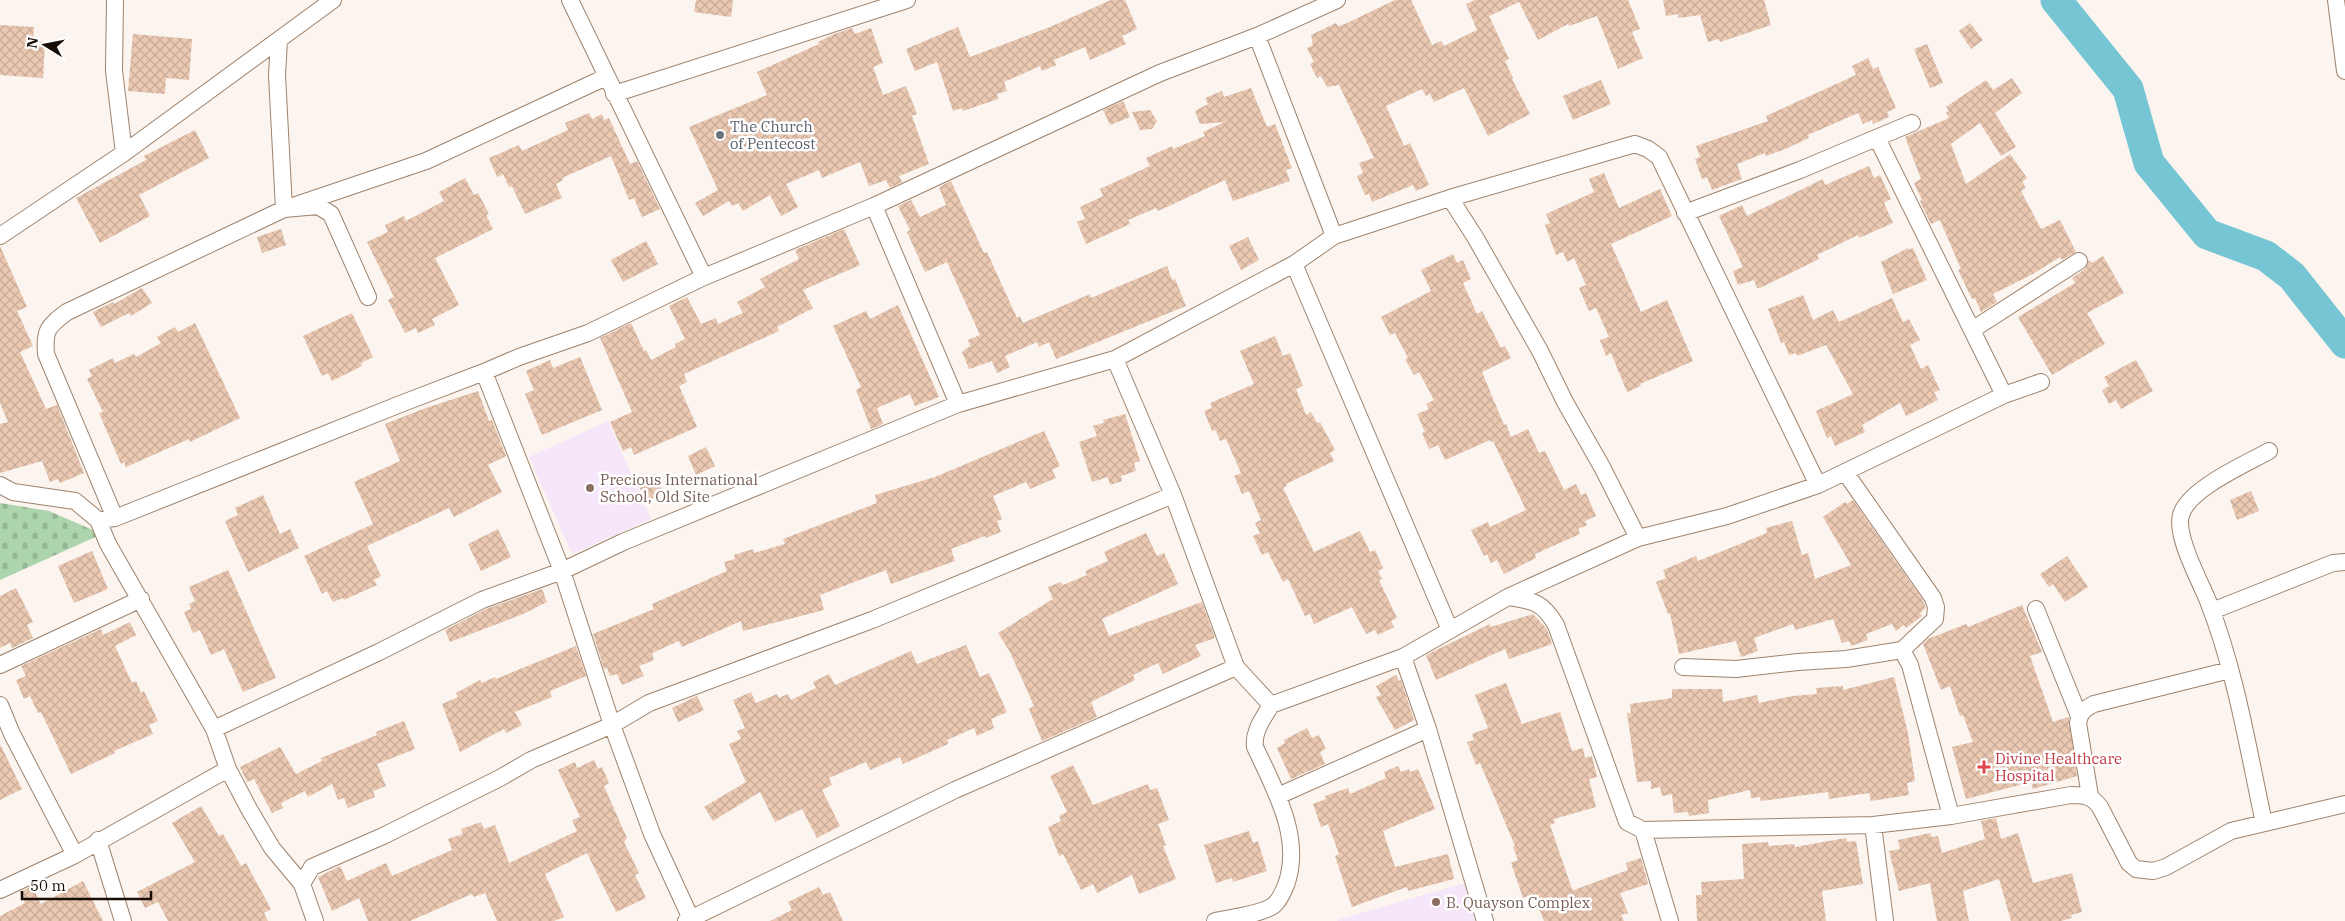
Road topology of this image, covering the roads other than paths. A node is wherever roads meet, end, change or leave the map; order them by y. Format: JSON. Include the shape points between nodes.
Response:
{"nodes":[{"id":1,"x":115,"y":0,"type":"edge"},
{"id":2,"x":333,"y":0,"type":"edge"},
{"id":3,"x":570,"y":0,"type":"edge"},
{"id":4,"x":907,"y":0,"type":"edge"},
{"id":5,"x":1337,"y":0,"type":"edge"},
{"id":6,"x":2336,"y":0,"type":"edge"},
{"id":7,"x":1257,"y":36,"type":"junction"},
{"id":8,"x":279,"y":40,"type":"junction"},
{"id":9,"x":2345,"y":71,"type":"edge"},
{"id":10,"x":606,"y":77,"type":"junction"},
{"id":11,"x":614,"y":94,"type":"junction"},
{"id":12,"x":1912,"y":123,"type":"dead end"},
{"id":13,"x":1877,"y":138,"type":"junction"},
{"id":14,"x":124,"y":153,"type":"junction"},
{"id":15,"x":1450,"y":198,"type":"junction"},
{"id":16,"x":874,"y":206,"type":"junction"},
{"id":17,"x":284,"y":208,"type":"junction"},
{"id":18,"x":1685,"y":213,"type":"junction"},
{"id":19,"x":0,"y":236,"type":"edge"},
{"id":20,"x":1334,"y":236,"type":"junction"},
{"id":21,"x":2079,"y":261,"type":"dead end"},
{"id":22,"x":1294,"y":264,"type":"junction"},
{"id":23,"x":704,"y":277,"type":"junction"},
{"id":24,"x":368,"y":297,"type":"dead end"},
{"id":25,"x":1972,"y":330,"type":"junction"},
{"id":26,"x":1115,"y":360,"type":"junction"},
{"id":27,"x":484,"y":372,"type":"junction"},
{"id":28,"x":2041,"y":382,"type":"dead end"},
{"id":29,"x":2004,"y":395,"type":"junction"},
{"id":30,"x":958,"y":404,"type":"junction"},
{"id":31,"x":2269,"y":451,"type":"dead end"},
{"id":32,"x":1845,"y":472,"type":"junction"},
{"id":33,"x":1818,"y":484,"type":"junction"},
{"id":34,"x":0,"y":485,"type":"edge"},
{"id":35,"x":1173,"y":495,"type":"junction"},
{"id":36,"x":115,"y":518,"type":"junction"},
{"id":37,"x":98,"y":520,"type":"junction"},
{"id":38,"x":1638,"y":538,"type":"junction"},
{"id":39,"x":2345,"y":562,"type":"edge"},
{"id":40,"x":562,"y":571,"type":"junction"},
{"id":41,"x":1508,"y":597,"type":"junction"},
{"id":42,"x":141,"y":599,"type":"junction"},
{"id":43,"x":2036,"y":609,"type":"dead end"},
{"id":44,"x":2212,"y":611,"type":"junction"},
{"id":45,"x":1450,"y":630,"type":"junction"},
{"id":46,"x":1902,"y":650,"type":"junction"},
{"id":47,"x":1403,"y":657,"type":"junction"},
{"id":48,"x":0,"y":665,"type":"edge"},
{"id":49,"x":1683,"y":667,"type":"dead end"},
{"id":50,"x":1236,"y":668,"type":"junction"},
{"id":51,"x":2230,"y":670,"type":"junction"},
{"id":52,"x":0,"y":705,"type":"edge"},
{"id":53,"x":1271,"y":705,"type":"junction"},
{"id":54,"x":2079,"y":716,"type":"junction"},
{"id":55,"x":612,"y":725,"type":"junction"},
{"id":56,"x":214,"y":729,"type":"junction"},
{"id":57,"x":1428,"y":729,"type":"junction"},
{"id":58,"x":228,"y":769,"type":"junction"},
{"id":59,"x":1278,"y":796,"type":"junction"},
{"id":60,"x":2090,"y":796,"type":"junction"},
{"id":61,"x":2345,"y":804,"type":"edge"},
{"id":62,"x":1950,"y":816,"type":"junction"},
{"id":63,"x":2264,"y":823,"type":"junction"},
{"id":64,"x":1873,"y":825,"type":"junction"},
{"id":65,"x":1643,"y":830,"type":"junction"},
{"id":66,"x":98,"y":840,"type":"junction"},
{"id":67,"x":75,"y":855,"type":"junction"},
{"id":68,"x":302,"y":884,"type":"junction"},
{"id":69,"x":0,"y":890,"type":"edge"},
{"id":70,"x":690,"y":920,"type":"edge"},
{"id":71,"x":123,"y":921,"type":"edge"},
{"id":72,"x":315,"y":921,"type":"edge"},
{"id":73,"x":1215,"y":921,"type":"edge"},
{"id":74,"x":1485,"y":921,"type":"edge"},
{"id":75,"x":1670,"y":921,"type":"edge"},
{"id":76,"x":1885,"y":921,"type":"edge"}],
"edges":[{"from":1,"to":14,"type":"street","via":[[114,71]]},
{"from":2,"to":8,"type":"street"},
{"from":3,"to":10,"type":"street"},
{"from":4,"to":11,"type":"street"},
{"from":5,"to":7,"type":"street"},
{"from":6,"to":9,"type":"street"},
{"from":7,"to":16,"type":"street","via":[[1160,73]]},
{"from":7,"to":20,"type":"street"},
{"from":8,"to":14,"type":"street"},
{"from":8,"to":17,"type":"street","via":[[277,75]]},
{"from":10,"to":11,"type":"street"},
{"from":10,"to":17,"type":"street","via":[[426,161]]},
{"from":11,"to":23,"type":"street"},
{"from":12,"to":13,"type":"street"},
{"from":13,"to":18,"type":"street"},
{"from":13,"to":25,"type":"street"},
{"from":14,"to":19,"type":"street"},
{"from":15,"to":18,"type":"street","via":[[1635,144],[1659,157]]},
{"from":15,"to":20,"type":"street"},
{"from":15,"to":38,"type":"street","via":[[1476,237],[1540,351]]},
{"from":16,"to":23,"type":"street"},
{"from":16,"to":30,"type":"street"},
{"from":17,"to":24,"type":"street","via":[[318,206],[331,214]]},
{"from":17,"to":36,"type":"street","via":[[67,312],[50,325],[45,338],[46,354]]},
{"from":18,"to":33,"type":"street"},
{"from":20,"to":22,"type":"street"},
{"from":21,"to":25,"type":"street"},
{"from":22,"to":26,"type":"street"},
{"from":22,"to":45,"type":"street"},
{"from":23,"to":27,"type":"street","via":[[588,333]]},
{"from":25,"to":29,"type":"street"},
{"from":26,"to":30,"type":"street"},
{"from":26,"to":35,"type":"street"},
{"from":27,"to":36,"type":"street"},
{"from":27,"to":40,"type":"street"},
{"from":28,"to":29,"type":"street"},
{"from":29,"to":32,"type":"street"},
{"from":30,"to":40,"type":"street","via":[[623,542]]},
{"from":31,"to":44,"type":"street","via":[[2203,489],[2188,502],[2181,516],[2180,532]]},
{"from":32,"to":33,"type":"street"},
{"from":32,"to":46,"type":"street","via":[[1933,598],[1936,607],[1935,619]]},
{"from":33,"to":38,"type":"street","via":[[1727,516]]},
{"from":34,"to":37,"type":"street","via":[[13,492],[76,501]]},
{"from":35,"to":50,"type":"street"},
{"from":35,"to":55,"type":"street","via":[[872,620],[649,703]]},
{"from":36,"to":37,"type":"street"},
{"from":37,"to":42,"type":"street","via":[[108,544]]},
{"from":38,"to":41,"type":"street"},
{"from":39,"to":44,"type":"street","via":[[2333,563]]},
{"from":40,"to":55,"type":"street"},
{"from":40,"to":56,"type":"street","via":[[482,600]]},
{"from":41,"to":45,"type":"street"},
{"from":41,"to":65,"type":"street","via":[[1540,604],[1548,610],[1556,624],[1625,818]]},
{"from":42,"to":48,"type":"street"},
{"from":42,"to":56,"type":"street"},
{"from":43,"to":54,"type":"street"},
{"from":44,"to":51,"type":"street"},
{"from":45,"to":47,"type":"street"},
{"from":46,"to":49,"type":"street","via":[[1846,659],[1736,669]]},
{"from":46,"to":62,"type":"street","via":[[1910,665]]},
{"from":47,"to":53,"type":"street"},
{"from":47,"to":57,"type":"street"},
{"from":50,"to":53,"type":"street"},
{"from":50,"to":70,"type":"street","via":[[955,790]]},
{"from":51,"to":54,"type":"street","via":[[2094,704],[2084,708]]},
{"from":51,"to":63,"type":"street"},
{"from":52,"to":67,"type":"street"},
{"from":53,"to":59,"type":"street","via":[[1254,739]]},
{"from":54,"to":60,"type":"street"},
{"from":55,"to":68,"type":"street","via":[[531,760],[384,836],[312,867]]},
{"from":55,"to":70,"type":"street","via":[[652,834]]},
{"from":56,"to":58,"type":"street"},
{"from":57,"to":59,"type":"street"},
{"from":57,"to":74,"type":"street"},
{"from":58,"to":66,"type":"street"},
{"from":58,"to":68,"type":"street","via":[[272,848]]},
{"from":59,"to":73,"type":"street","via":[[1292,845],[1289,876],[1282,894],[1274,906]]},
{"from":60,"to":62,"type":"street","via":[[2071,794]]},
{"from":60,"to":63,"type":"street","via":[[2100,807],[2129,863],[2143,871],[2166,866],[2231,831]]},
{"from":61,"to":63,"type":"street"},
{"from":62,"to":64,"type":"street"},
{"from":64,"to":65,"type":"street"},
{"from":64,"to":76,"type":"street"},
{"from":65,"to":75,"type":"street"},
{"from":66,"to":67,"type":"street"},
{"from":66,"to":71,"type":"street"},
{"from":67,"to":69,"type":"street"},
{"from":68,"to":72,"type":"street"}]}
